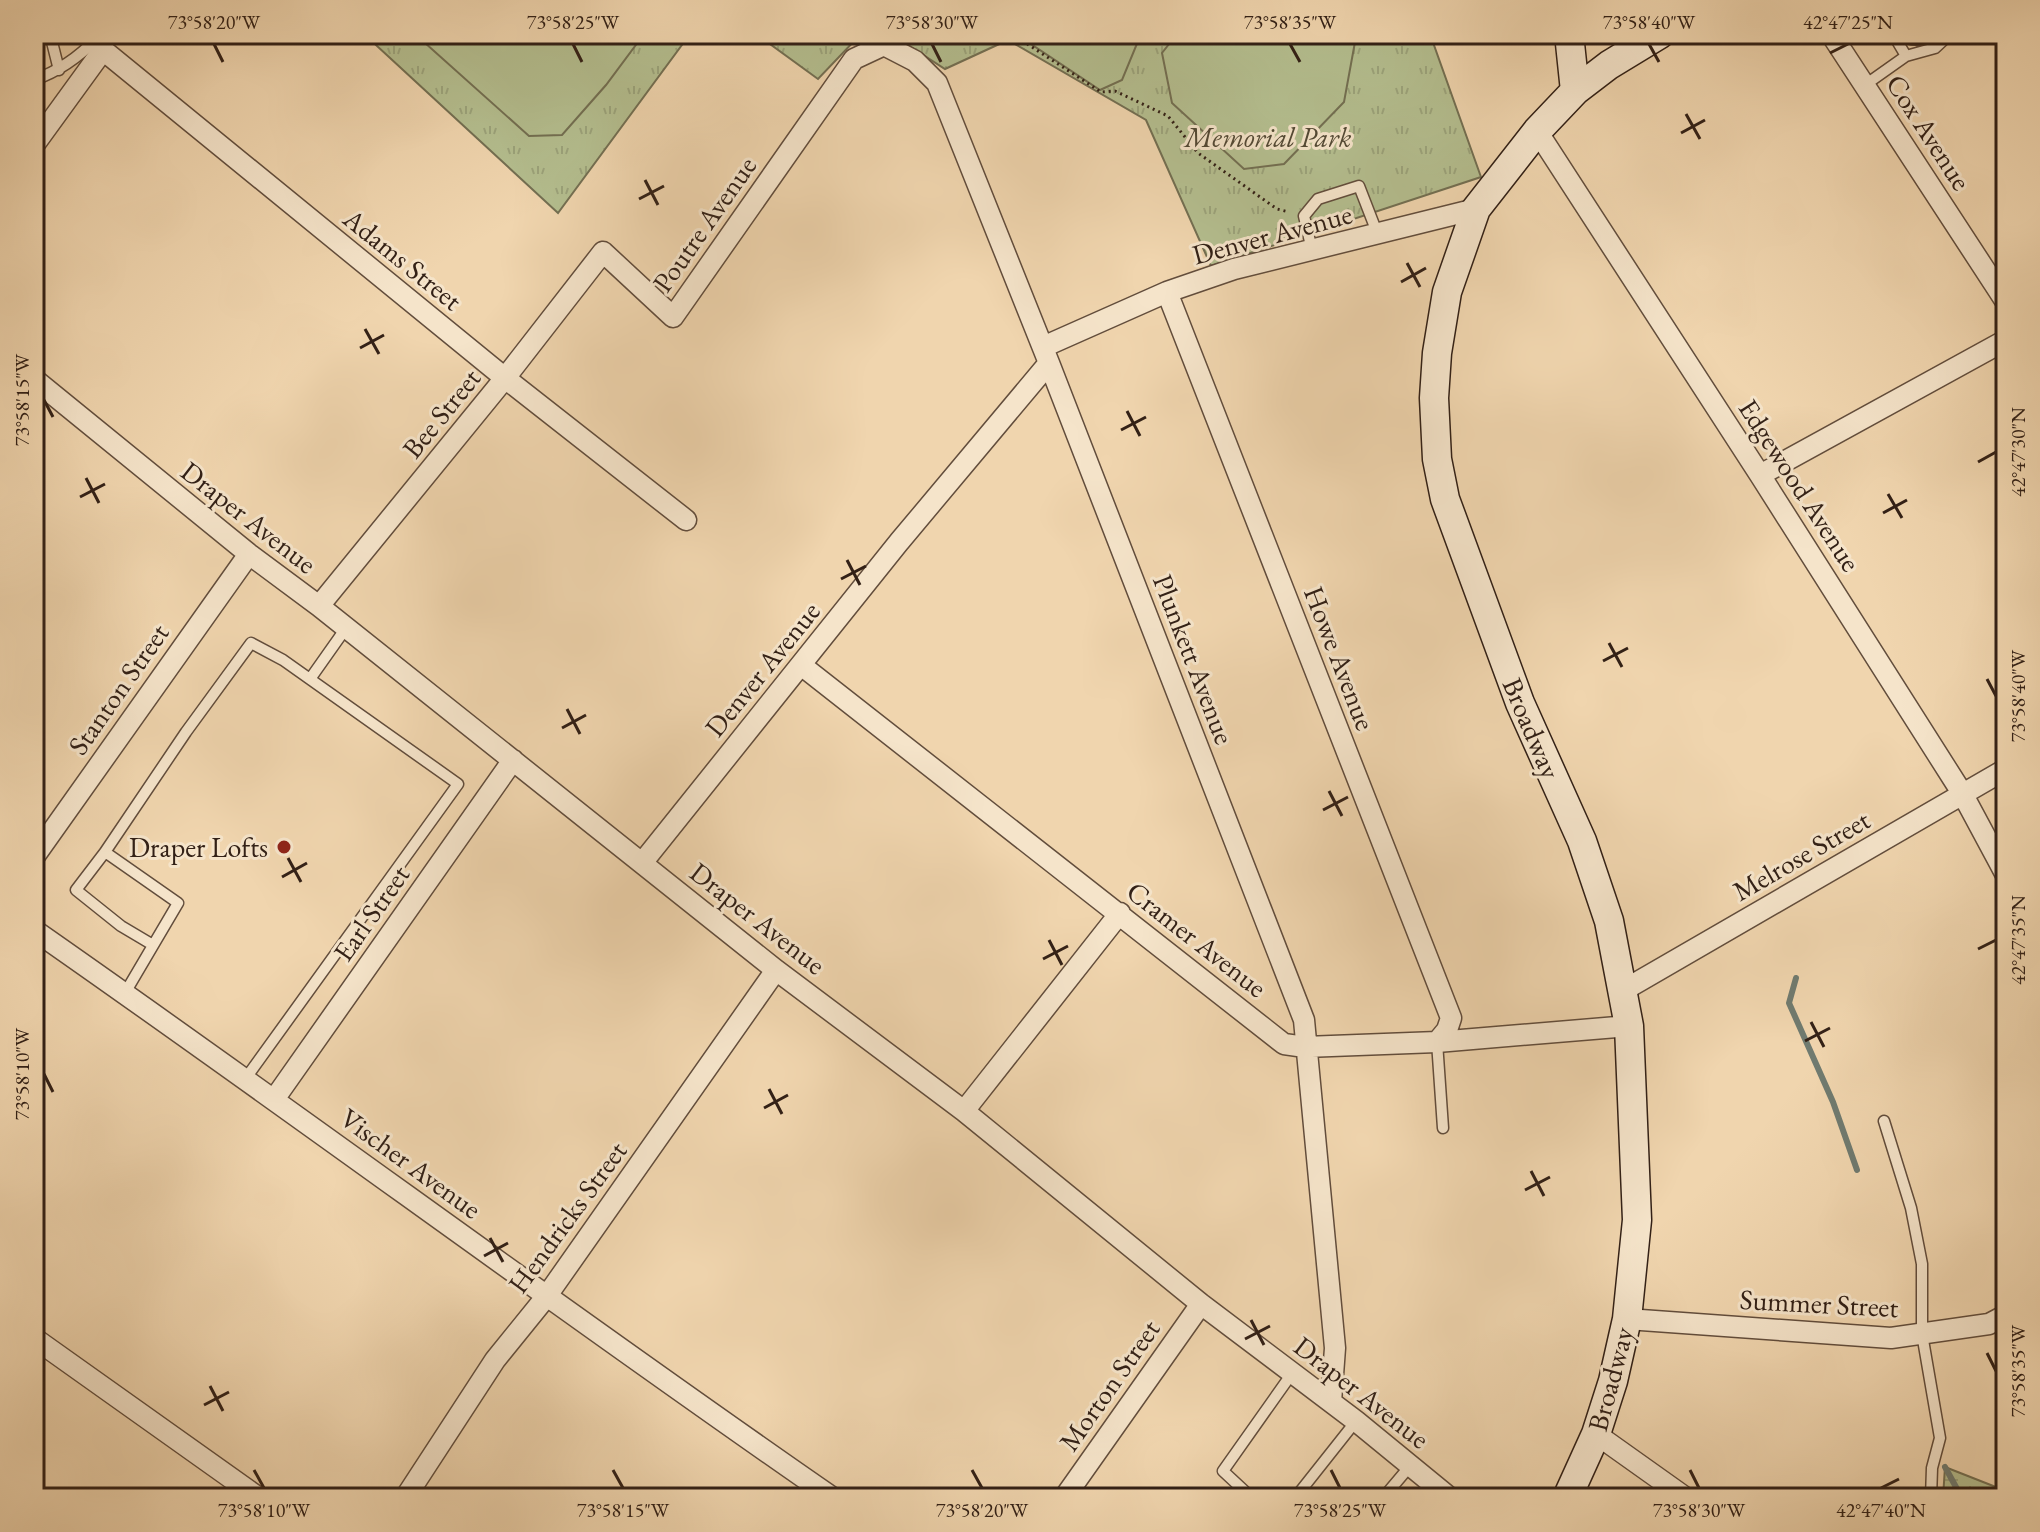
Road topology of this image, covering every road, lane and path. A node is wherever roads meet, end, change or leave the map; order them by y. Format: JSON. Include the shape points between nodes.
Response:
{"nodes":[{"id":1,"x":50,"y":34,"type":"edge"},
{"id":2,"x":1012,"y":34,"type":"edge"},
{"id":3,"x":1569,"y":34,"type":"edge"},
{"id":4,"x":1660,"y":34,"type":"edge"},
{"id":5,"x":1831,"y":34,"type":"edge"},
{"id":6,"x":1895,"y":34,"type":"edge"},
{"id":7,"x":1933,"y":34,"type":"edge"},
{"id":8,"x":1950,"y":34,"type":"edge"},
{"id":9,"x":97,"y":41,"type":"edge"},
{"id":10,"x":1906,"y":56,"type":"junction"},
{"id":11,"x":59,"y":70,"type":"junction"},
{"id":12,"x":34,"y":80,"type":"edge"},
{"id":13,"x":836,"y":85,"type":"joint"},
{"id":14,"x":1865,"y":85,"type":"junction"},
{"id":15,"x":1575,"y":91,"type":"junction"},
{"id":16,"x":1537,"y":131,"type":"junction"},
{"id":17,"x":34,"y":145,"type":"edge"},
{"id":18,"x":1476,"y":209,"type":"junction"},
{"id":19,"x":1304,"y":216,"type":"junction"},
{"id":20,"x":1378,"y":235,"type":"junction"},
{"id":21,"x":1312,"y":250,"type":"junction"},
{"id":22,"x":603,"y":252,"type":"joint"},
{"id":23,"x":1167,"y":292,"type":"junction"},
{"id":24,"x":2006,"y":302,"type":"edge"},
{"id":25,"x":2006,"y":340,"type":"edge"},
{"id":26,"x":1046,"y":355,"type":"junction"},
{"id":27,"x":505,"y":378,"type":"junction"},
{"id":28,"x":34,"y":379,"type":"edge"},
{"id":29,"x":1760,"y":475,"type":"junction"},
{"id":30,"x":686,"y":520,"type":"dead end"},
{"id":31,"x":249,"y":554,"type":"junction"},
{"id":32,"x":319,"y":606,"type":"junction"},
{"id":33,"x":346,"y":628,"type":"junction"},
{"id":34,"x":801,"y":665,"type":"junction"},
{"id":35,"x":310,"y":679,"type":"junction"},
{"id":36,"x":513,"y":760,"type":"junction"},
{"id":37,"x":2006,"y":769,"type":"edge"},
{"id":38,"x":1962,"y":793,"type":"junction"},
{"id":39,"x":105,"y":852,"type":"junction"},
{"id":40,"x":34,"y":857,"type":"edge"},
{"id":41,"x":642,"y":863,"type":"junction"},
{"id":42,"x":2006,"y":875,"type":"edge"},
{"id":43,"x":1120,"y":913,"type":"junction"},
{"id":44,"x":34,"y":930,"type":"edge"},
{"id":45,"x":153,"y":945,"type":"junction"},
{"id":46,"x":776,"y":970,"type":"junction"},
{"id":47,"x":1624,"y":990,"type":"junction"},
{"id":48,"x":125,"y":993,"type":"junction"},
{"id":49,"x":1629,"y":1026,"type":"junction"},
{"id":50,"x":1437,"y":1042,"type":"junction"},
{"id":51,"x":1305,"y":1047,"type":"junction"},
{"id":52,"x":246,"y":1078,"type":"junction"},
{"id":53,"x":275,"y":1098,"type":"junction"},
{"id":54,"x":964,"y":1111,"type":"junction"},
{"id":55,"x":1884,"y":1121,"type":"dead end"},
{"id":56,"x":1443,"y":1128,"type":"dead end"},
{"id":57,"x":546,"y":1297,"type":"junction"},
{"id":58,"x":1201,"y":1304,"type":"junction"},
{"id":59,"x":2006,"y":1315,"type":"edge"},
{"id":60,"x":1627,"y":1319,"type":"junction"},
{"id":61,"x":1922,"y":1334,"type":"junction"},
{"id":62,"x":34,"y":1338,"type":"edge"},
{"id":63,"x":1293,"y":1372,"type":"junction"},
{"id":64,"x":1331,"y":1402,"type":"junction"},
{"id":65,"x":1356,"y":1421,"type":"junction"},
{"id":66,"x":1596,"y":1434,"type":"junction"},
{"id":67,"x":1410,"y":1466,"type":"junction"},
{"id":68,"x":1439,"y":1495,"type":"edge"},
{"id":69,"x":259,"y":1498,"type":"edge"},
{"id":70,"x":405,"y":1498,"type":"edge"},
{"id":71,"x":833,"y":1498,"type":"edge"},
{"id":72,"x":1064,"y":1498,"type":"edge"},
{"id":73,"x":1252,"y":1498,"type":"edge"},
{"id":74,"x":1295,"y":1498,"type":"edge"},
{"id":75,"x":1383,"y":1498,"type":"edge"},
{"id":76,"x":1567,"y":1498,"type":"edge"},
{"id":77,"x":1686,"y":1498,"type":"edge"},
{"id":78,"x":1931,"y":1498,"type":"edge"}],
"edges":[{"from":1,"to":11,"type":"lane"},
{"from":2,"to":19,"type":"path","via":[[1101,92],[1115,91],[1168,116],[1198,153],[1277,209]]},
{"from":3,"to":15,"type":"main road"},
{"from":4,"to":15,"type":"main road","name":"Broadway"},
{"from":5,"to":14,"type":"street","name":"Cox Avenue"},
{"from":6,"to":7,"type":"lane","via":[[1909,40]]},
{"from":6,"to":10,"type":"lane"},
{"from":8,"to":10,"type":"lane","via":[[1935,48]]},
{"from":9,"to":11,"type":"lane"},
{"from":9,"to":17,"type":"street"},
{"from":9,"to":27,"type":"street","name":"Adams Street"},
{"from":10,"to":14,"type":"lane"},
{"from":11,"to":12,"type":"lane"},
{"from":13,"to":22,"type":"street","name":"Poutre Avenue","via":[[673,317]]},
{"from":13,"to":26,"type":"street","name":"Plunkett Avenue","via":[[854,59],[884,45],[915,61],[937,83]]},
{"from":14,"to":24,"type":"street","name":"Cox Avenue"},
{"from":15,"to":16,"type":"main road","name":"Broadway"},
{"from":16,"to":18,"type":"main road","name":"Broadway"},
{"from":16,"to":29,"type":"street","name":"Edgewood Avenue"},
{"from":18,"to":20,"type":"street","name":"Denver Avenue"},
{"from":18,"to":47,"type":"main road","name":"Broadway","via":[[1447,292],[1439,338],[1434,398],[1437,459],[1445,499],[1520,703],[1582,841],[1609,921]]},
{"from":19,"to":20,"type":"lane","via":[[1318,199],[1359,186]]},
{"from":19,"to":21,"type":"lane"},
{"from":20,"to":21,"type":"street","name":"Denver Avenue"},
{"from":21,"to":23,"type":"street","name":"Denver Avenue"},
{"from":22,"to":27,"type":"street","name":"Bee Street"},
{"from":23,"to":26,"type":"street","name":"Denver Avenue"},
{"from":23,"to":50,"type":"street","name":"Howe Avenue","via":[[1451,1018]]},
{"from":25,"to":29,"type":"street"},
{"from":26,"to":34,"type":"street","name":"Denver Avenue"},
{"from":26,"to":51,"type":"street","name":"Plunkett Avenue","via":[[1304,1020]]},
{"from":27,"to":30,"type":"street","name":"Adams Street"},
{"from":27,"to":32,"type":"street","name":"Bee Street"},
{"from":28,"to":31,"type":"street","name":"Draper Avenue"},
{"from":29,"to":38,"type":"street","name":"Edgewood Avenue"},
{"from":31,"to":32,"type":"street","name":"Draper Avenue"},
{"from":31,"to":40,"type":"street","name":"Stanton Street"},
{"from":32,"to":33,"type":"street","name":"Draper Avenue"},
{"from":33,"to":35,"type":"lane"},
{"from":33,"to":36,"type":"street","name":"Draper Avenue"},
{"from":34,"to":41,"type":"street","name":"Denver Avenue"},
{"from":34,"to":43,"type":"street","name":"Cramer Avenue"},
{"from":35,"to":39,"type":"lane","via":[[251,643]]},
{"from":35,"to":52,"type":"lane","via":[[458,784]]},
{"from":36,"to":41,"type":"street","name":"Draper Avenue"},
{"from":36,"to":53,"type":"street","name":"Earl Street"},
{"from":37,"to":38,"type":"street","name":"Melrose Street"},
{"from":38,"to":42,"type":"street","name":"Edgewood Avenue"},
{"from":38,"to":47,"type":"street","name":"Melrose Street"},
{"from":39,"to":45,"type":"lane","via":[[178,903]]},
{"from":39,"to":45,"type":"lane","via":[[76,890]]},
{"from":41,"to":46,"type":"street","name":"Draper Avenue"},
{"from":43,"to":51,"type":"street","name":"Cramer Avenue","via":[[1284,1044]]},
{"from":43,"to":54,"type":"street"},
{"from":44,"to":48,"type":"street","name":"Vischer Avenue"},
{"from":45,"to":48,"type":"lane"},
{"from":46,"to":54,"type":"street","name":"Draper Avenue"},
{"from":46,"to":57,"type":"street","name":"Hendricks Street"},
{"from":47,"to":49,"type":"main road","name":"Broadway"},
{"from":48,"to":52,"type":"street","name":"Vischer Avenue"},
{"from":49,"to":50,"type":"street","name":"Cramer Avenue"},
{"from":49,"to":60,"type":"main road","name":"Broadway","via":[[1637,1220]]},
{"from":50,"to":51,"type":"street","name":"Cramer Avenue"},
{"from":50,"to":56,"type":"lane"},
{"from":51,"to":64,"type":"street","name":"Plunkett Avenue","via":[[1335,1348]]},
{"from":52,"to":53,"type":"street","name":"Vischer Avenue"},
{"from":53,"to":57,"type":"street","name":"Vischer Avenue"},
{"from":54,"to":58,"type":"street","name":"Draper Avenue"},
{"from":55,"to":61,"type":"lane","via":[[1922,1264]]},
{"from":57,"to":70,"type":"street","name":"Hendricks Street","via":[[489,1368]]},
{"from":57,"to":71,"type":"street","name":"Vischer Avenue"},
{"from":58,"to":63,"type":"street","name":"Draper Avenue"},
{"from":58,"to":72,"type":"street","name":"Morton Street"},
{"from":59,"to":61,"type":"street","name":"Summer Street","via":[[1989,1324]]},
{"from":60,"to":61,"type":"street","name":"Summer Street","via":[[1891,1338]]},
{"from":60,"to":66,"type":"main road","name":"Broadway"},
{"from":61,"to":78,"type":"lane","via":[[1940,1438]]},
{"from":62,"to":69,"type":"street"},
{"from":63,"to":64,"type":"street","name":"Draper Avenue"},
{"from":63,"to":73,"type":"lane","via":[[1223,1471]]},
{"from":64,"to":65,"type":"street","name":"Draper Avenue"},
{"from":65,"to":67,"type":"street","name":"Draper Avenue"},
{"from":65,"to":74,"type":"lane"},
{"from":66,"to":76,"type":"main road","name":"Broadway"},
{"from":66,"to":77,"type":"street"},
{"from":67,"to":68,"type":"street","name":"Draper Avenue"},
{"from":67,"to":75,"type":"lane"}]}
